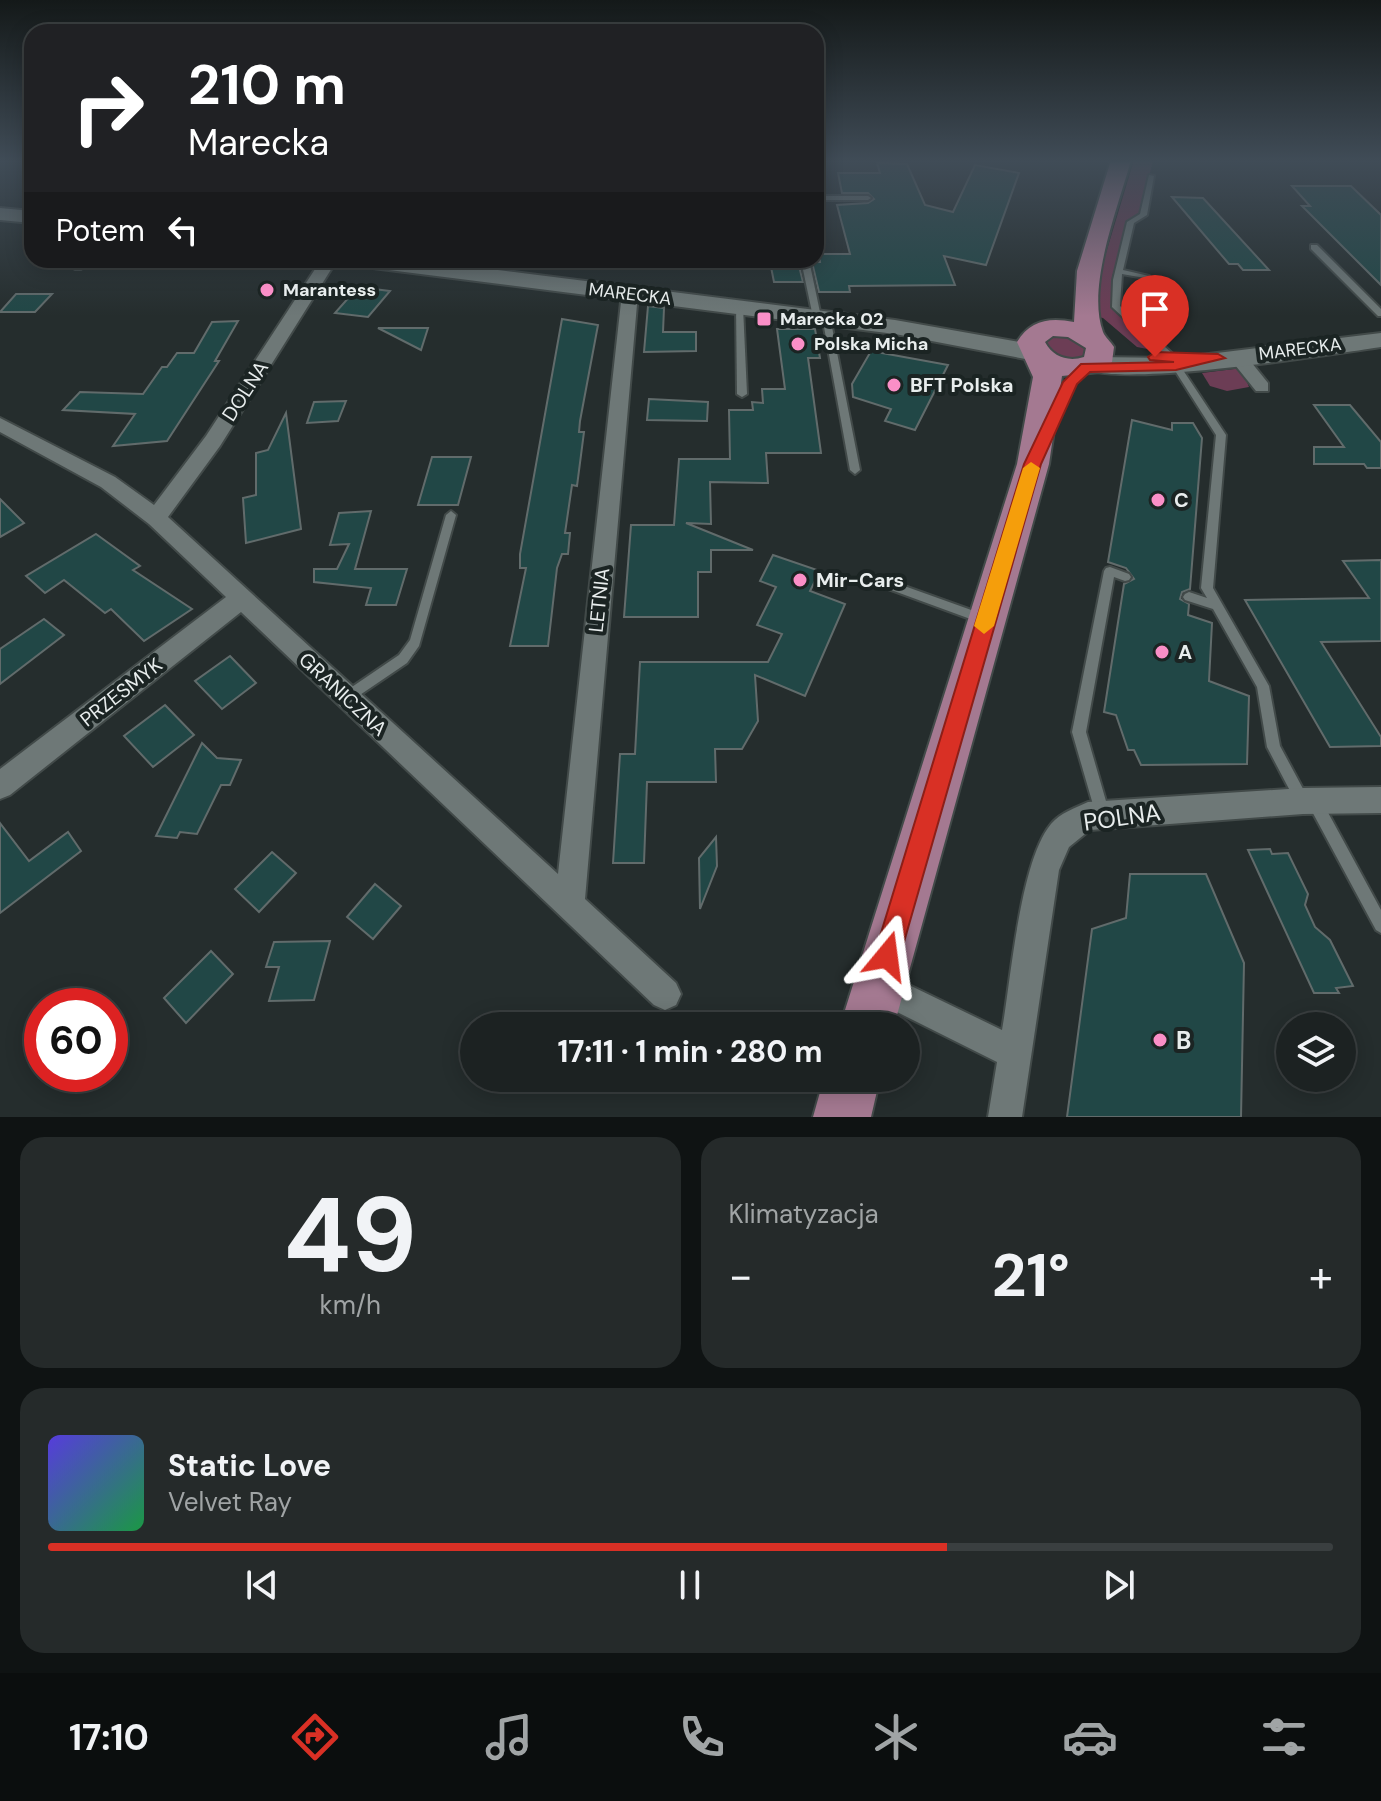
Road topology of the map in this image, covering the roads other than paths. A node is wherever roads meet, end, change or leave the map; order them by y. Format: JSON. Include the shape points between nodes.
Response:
{"nodes":[{"id":1,"x":1106,"y":212,"type":"edge"},
{"id":2,"x":1144,"y":212,"type":"edge"},
{"id":3,"x":0,"y":214,"type":"edge"},
{"id":4,"x":24,"y":216,"type":"edge"},
{"id":5,"x":1314,"y":247,"type":"dead end"},
{"id":6,"x":324,"y":268,"type":"edge"},
{"id":7,"x":448,"y":268,"type":"edge"},
{"id":8,"x":808,"y":268,"type":"edge"},
{"id":9,"x":1119,"y":271,"type":"junction"},
{"id":10,"x":1089,"y":273,"type":"junction"},
{"id":11,"x":1145,"y":276,"type":"dead end"},
{"id":12,"x":630,"y":293,"type":"junction"},
{"id":13,"x":739,"y":307,"type":"junction"},
{"id":14,"x":1381,"y":314,"type":"edge"},
{"id":15,"x":824,"y":318,"type":"junction"},
{"id":16,"x":1381,"y":340,"type":"edge"},
{"id":17,"x":1041,"y":343,"type":"junction"},
{"id":18,"x":1091,"y":353,"type":"junction"},
{"id":19,"x":1228,"y":357,"type":"junction"},
{"id":20,"x":1174,"y":362,"type":"junction"},
{"id":21,"x":1262,"y":387,"type":"dead end"},
{"id":22,"x":742,"y":394,"type":"dead end"},
{"id":23,"x":0,"y":424,"type":"edge"},
{"id":24,"x":1033,"y":464,"type":"junction"},
{"id":25,"x":855,"y":470,"type":"dead end"},
{"id":26,"x":451,"y":515,"type":"dead end"},
{"id":27,"x":156,"y":518,"type":"junction"},
{"id":28,"x":868,"y":577,"type":"dead end"},
{"id":29,"x":1125,"y":577,"type":"dead end"},
{"id":30,"x":1189,"y":597,"type":"dead end"},
{"id":31,"x":242,"y":598,"type":"junction"},
{"id":32,"x":1218,"y":606,"type":"junction"},
{"id":33,"x":986,"y":620,"type":"junction"},
{"id":34,"x":347,"y":697,"type":"junction"},
{"id":35,"x":0,"y":786,"type":"edge"},
{"id":36,"x":1381,"y":800,"type":"edge"},
{"id":37,"x":1308,"y":801,"type":"junction"},
{"id":38,"x":1103,"y":815,"type":"junction"},
{"id":39,"x":569,"y":907,"type":"junction"},
{"id":40,"x":1381,"y":925,"type":"edge"},
{"id":41,"x":665,"y":994,"type":"dead end"},
{"id":42,"x":872,"y":1006,"type":"edge"},
{"id":43,"x":1016,"y":1054,"type":"junction"},
{"id":44,"x":848,"y":1092,"type":"edge"},
{"id":45,"x":842,"y":1117,"type":"edge"},
{"id":46,"x":1005,"y":1117,"type":"edge"}],
"edges":[{"from":1,"to":10,"type":"main road"},
{"from":2,"to":9,"type":"lane","via":[[1131,222]]},
{"from":3,"to":4,"type":"street"},
{"from":5,"to":14,"type":"lane"},
{"from":6,"to":27,"type":"street","name":"DOLNA","via":[[213,441]]},
{"from":7,"to":12,"type":"street","name":"MARECKA"},
{"from":8,"to":15,"type":"lane"},
{"from":9,"to":11,"type":"lane"},
{"from":9,"to":20,"type":"lane","via":[[1116,307]]},
{"from":10,"to":17,"type":"main road","via":[[1061,322]]},
{"from":10,"to":18,"type":"main road","via":[[1086,321]]},
{"from":12,"to":13,"type":"street","name":"MARECKA"},
{"from":12,"to":39,"type":"street","name":"LETNIA"},
{"from":13,"to":15,"type":"street","name":"MARECKA"},
{"from":13,"to":22,"type":"lane"},
{"from":15,"to":17,"type":"street","name":"MARECKA"},
{"from":15,"to":25,"type":"lane"},
{"from":16,"to":19,"type":"street","name":"MARECKA"},
{"from":17,"to":18,"type":"main road","via":[[1068,368]]},
{"from":17,"to":24,"type":"main road","via":[[1048,377]]},
{"from":18,"to":20,"type":"street","name":"MARECKA"},
{"from":18,"to":24,"type":"main road","via":[[1071,382]]},
{"from":19,"to":20,"type":"street","name":"MARECKA"},
{"from":19,"to":21,"type":"street"},
{"from":20,"to":32,"type":"lane","via":[[1221,435],[1207,588]]},
{"from":23,"to":27,"type":"street","name":"GRANICZNA","via":[[108,482]]},
{"from":24,"to":33,"type":"main road"},
{"from":26,"to":34,"type":"lane","via":[[415,642],[403,659]]},
{"from":27,"to":31,"type":"street","name":"GRANICZNA"},
{"from":28,"to":33,"type":"lane"},
{"from":29,"to":38,"type":"lane","via":[[1110,571],[1079,732]]},
{"from":30,"to":32,"type":"lane"},
{"from":31,"to":34,"type":"street","name":"GRANICZNA"},
{"from":31,"to":35,"type":"street","name":"PRZESMYK"},
{"from":32,"to":37,"type":"lane","via":[[1263,686],[1274,747]]},
{"from":33,"to":42,"type":"main road"},
{"from":34,"to":39,"type":"street","name":"GRANICZNA"},
{"from":36,"to":37,"type":"street","name":"POLNA"},
{"from":37,"to":38,"type":"street","name":"POLNA"},
{"from":37,"to":40,"type":"lane"},
{"from":38,"to":43,"type":"street","name":"POLNA","via":[[1065,826],[1053,844],[1044,870]]},
{"from":39,"to":41,"type":"street","name":"GRANICZNA"},
{"from":42,"to":43,"type":"street"},
{"from":43,"to":46,"type":"street","name":"POLNA"},
{"from":44,"to":45,"type":"main road"}]}
